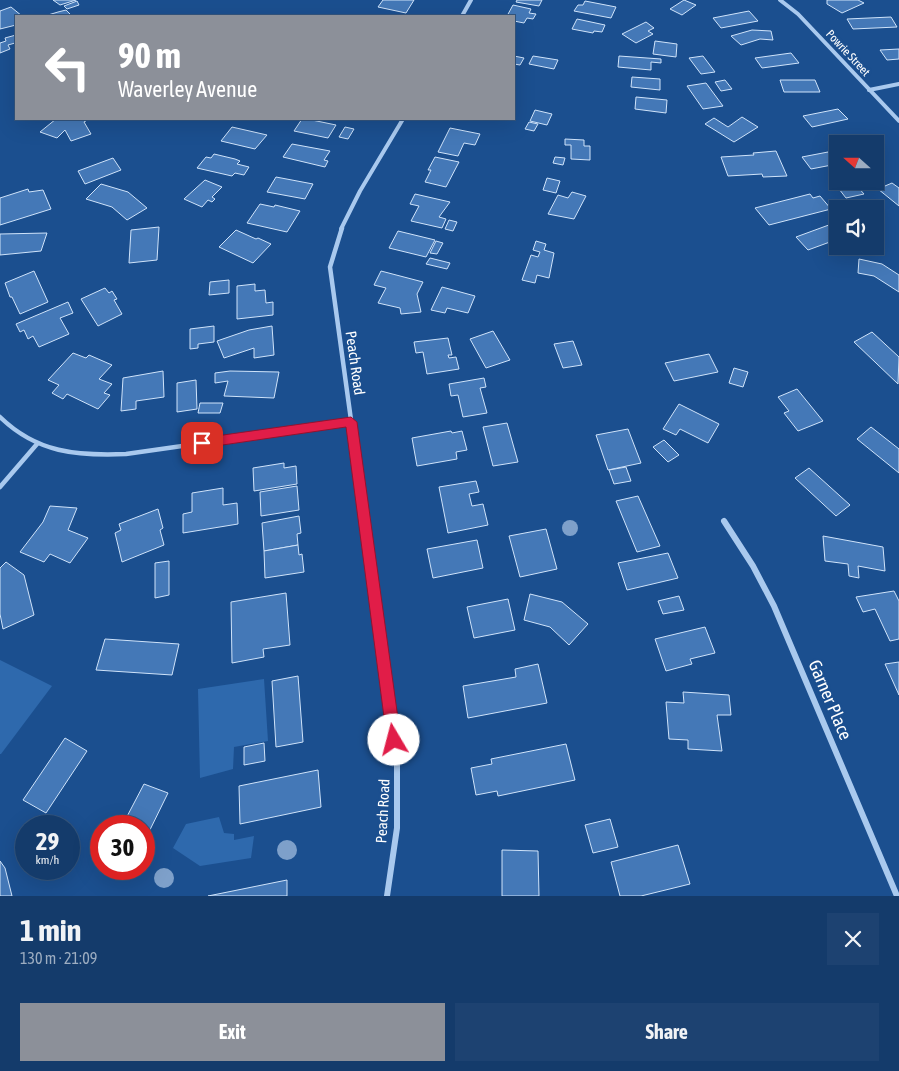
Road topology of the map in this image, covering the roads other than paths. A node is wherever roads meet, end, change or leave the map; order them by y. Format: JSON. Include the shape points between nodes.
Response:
{"nodes":[{"id":1,"x":472,"y":0,"type":"edge"},
{"id":2,"x":780,"y":0,"type":"edge"},
{"id":3,"x":463,"y":15,"type":"edge"},
{"id":4,"x":899,"y":84,"type":"edge"},
{"id":5,"x":869,"y":90,"type":"junction"},
{"id":6,"x":402,"y":120,"type":"edge"},
{"id":7,"x":899,"y":121,"type":"edge"},
{"id":8,"x":0,"y":417,"type":"edge"},
{"id":9,"x":351,"y":422,"type":"junction"},
{"id":10,"x":36,"y":444,"type":"junction"},
{"id":11,"x":0,"y":487,"type":"edge"},
{"id":12,"x":724,"y":521,"type":"dead end"},
{"id":13,"x":387,"y":896,"type":"edge"},
{"id":14,"x":897,"y":896,"type":"edge"}],
"edges":[{"from":1,"to":3,"type":"street"},
{"from":2,"to":5,"type":"street","name":"Powrie Street","via":[[798,14]]},
{"from":4,"to":5,"type":"street"},
{"from":5,"to":7,"type":"street","name":"Powrie Street"},
{"from":6,"to":9,"type":"street","name":"Peach Road","via":[[340,228],[332,249],[330,267]]},
{"from":8,"to":10,"type":"street","via":[[19,435]]},
{"from":9,"to":10,"type":"street","via":[[126,454],[78,454]]},
{"from":9,"to":13,"type":"street","name":"Peach Road","via":[[397,759],[397,828]]},
{"from":10,"to":11,"type":"street"},
{"from":12,"to":14,"type":"street","name":"Garner Place","via":[[774,606]]}]}
